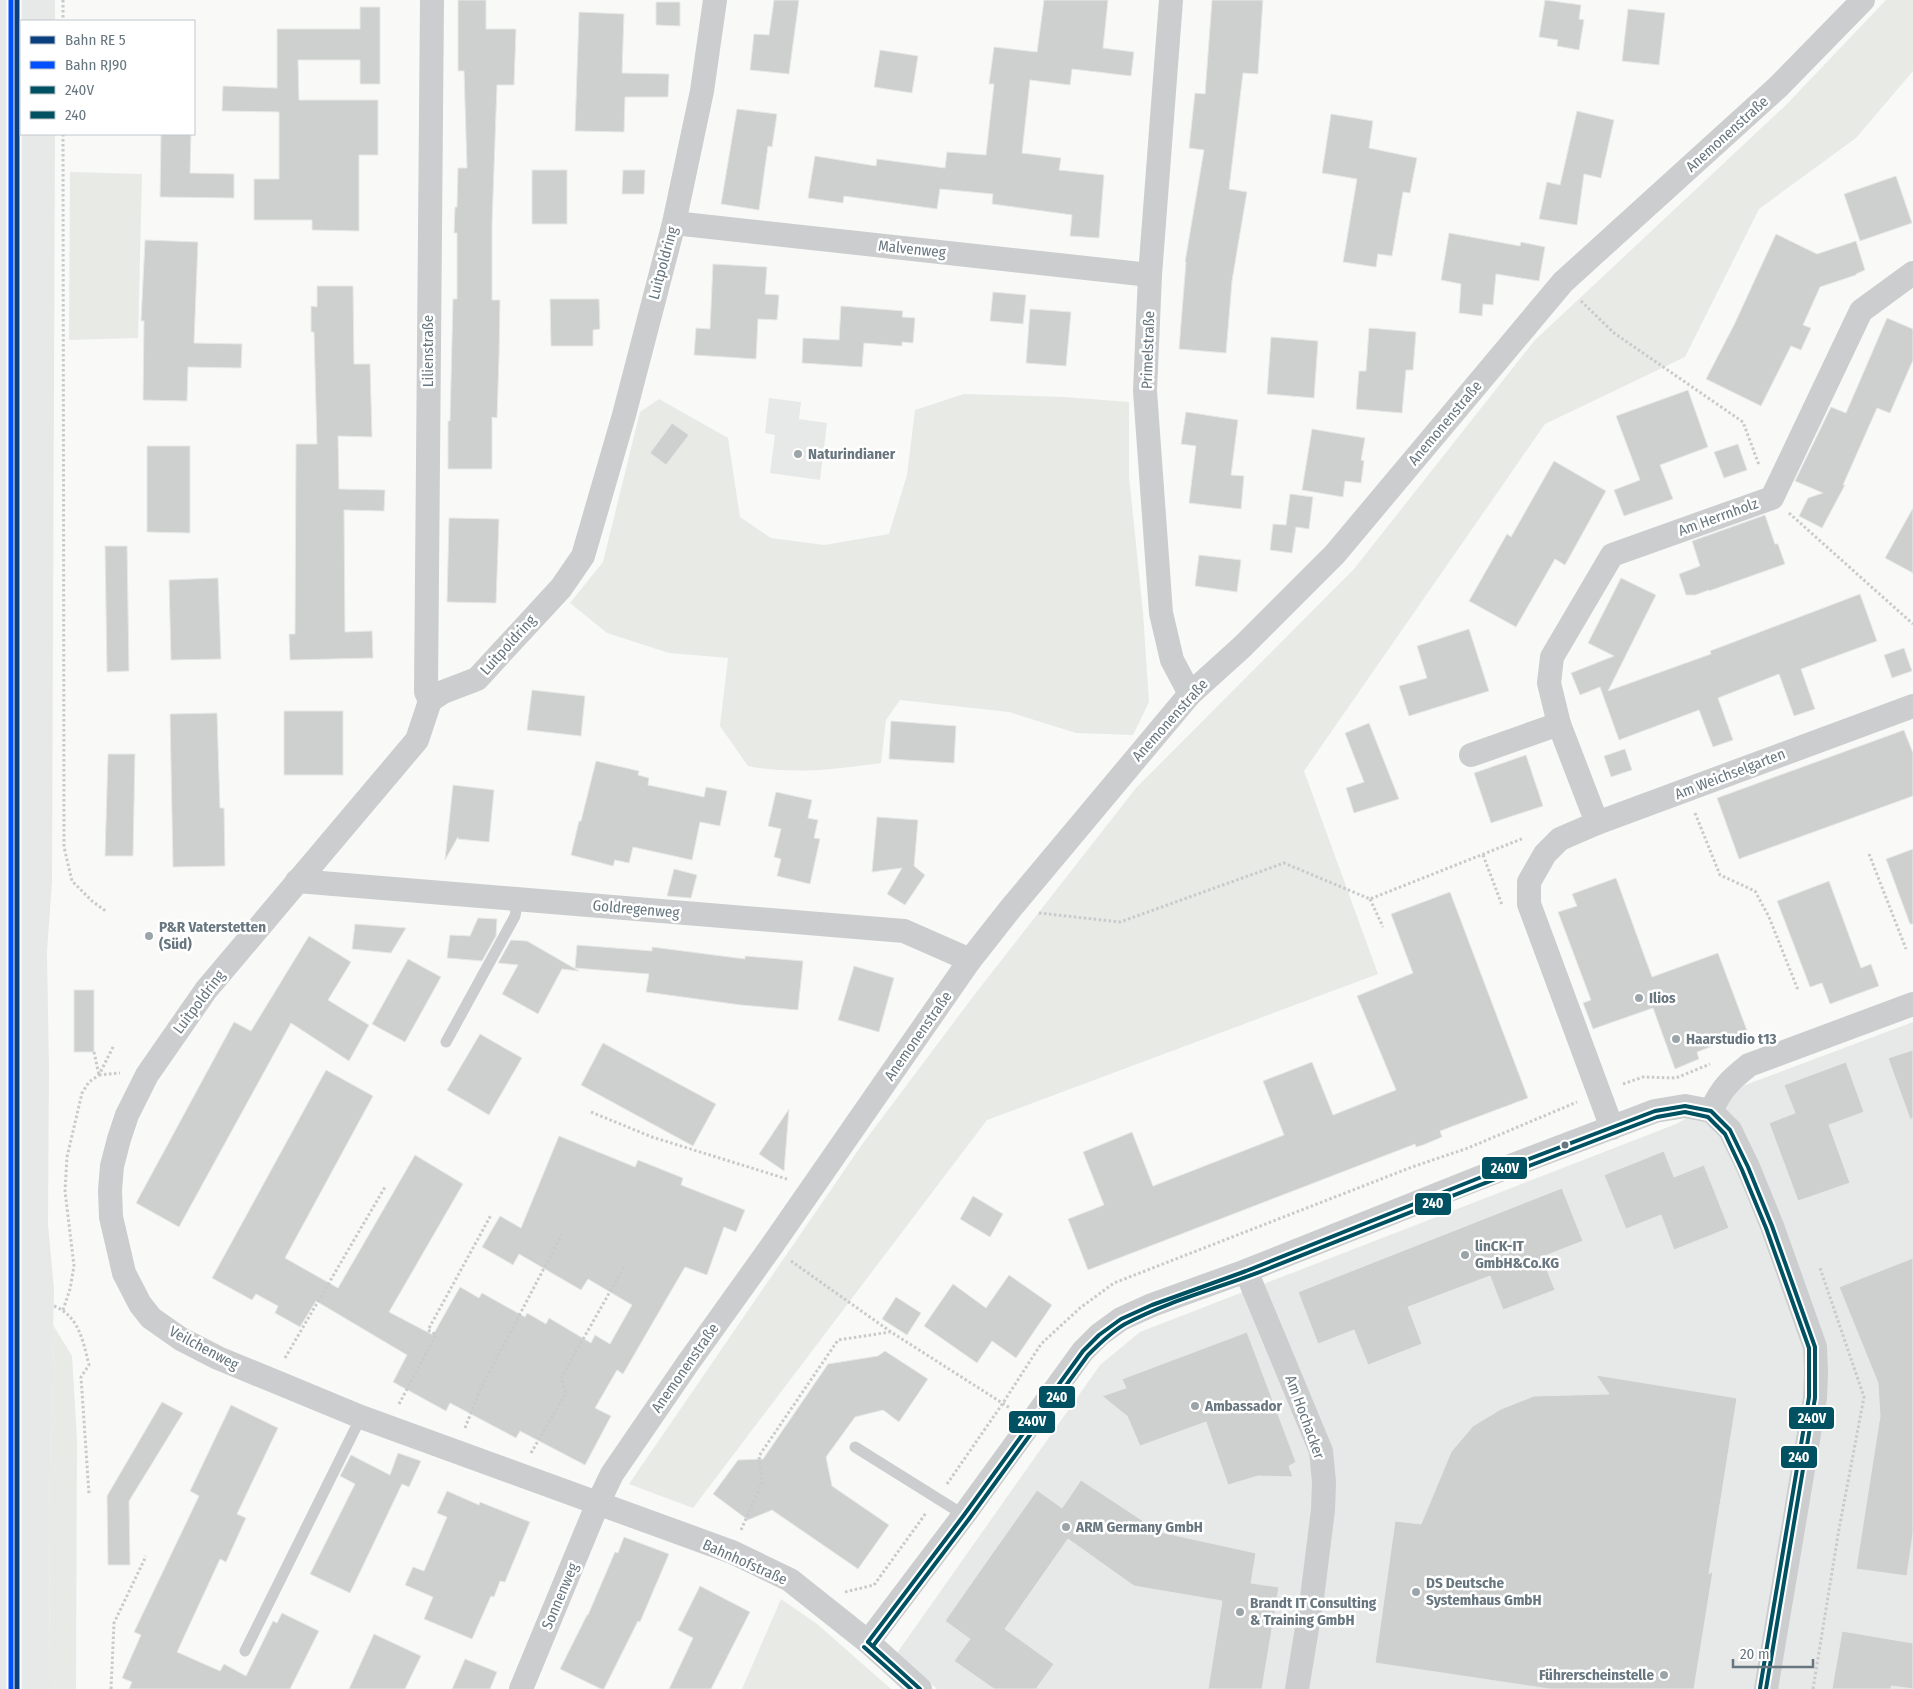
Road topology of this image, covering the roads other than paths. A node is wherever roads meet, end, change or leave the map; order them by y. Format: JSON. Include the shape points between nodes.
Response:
{"nodes":[{"id":1,"x":432,"y":0,"type":"edge"},
{"id":2,"x":715,"y":0,"type":"edge"},
{"id":3,"x":1170,"y":0,"type":"edge"},
{"id":4,"x":1863,"y":0,"type":"edge"},
{"id":5,"x":674,"y":222,"type":"junction"},
{"id":6,"x":1913,"y":273,"type":"edge"},
{"id":7,"x":1150,"y":275,"type":"junction"},
{"id":8,"x":1190,"y":694,"type":"junction"},
{"id":9,"x":430,"y":701,"type":"junction"},
{"id":10,"x":1913,"y":706,"type":"edge"},
{"id":11,"x":1559,"y":724,"type":"junction"},
{"id":12,"x":1471,"y":755,"type":"dead end"},
{"id":13,"x":1597,"y":823,"type":"junction"},
{"id":14,"x":297,"y":881,"type":"junction"},
{"id":15,"x":518,"y":899,"type":"junction"},
{"id":16,"x":970,"y":960,"type":"junction"},
{"id":17,"x":1913,"y":1004,"type":"edge"},
{"id":18,"x":446,"y":1042,"type":"dead end"},
{"id":19,"x":1711,"y":1111,"type":"junction"},
{"id":20,"x":1612,"y":1128,"type":"junction"},
{"id":21,"x":111,"y":1217,"type":"joint"},
{"id":22,"x":1246,"y":1272,"type":"junction"},
{"id":23,"x":361,"y":1417,"type":"junction"},
{"id":24,"x":855,"y":1446,"type":"dead end"},
{"id":25,"x":598,"y":1504,"type":"junction"},
{"id":26,"x":964,"y":1515,"type":"junction"},
{"id":27,"x":868,"y":1642,"type":"junction"},
{"id":28,"x":245,"y":1651,"type":"dead end"},
{"id":29,"x":521,"y":1689,"type":"edge"},
{"id":30,"x":920,"y":1689,"type":"edge"},
{"id":31,"x":1297,"y":1689,"type":"edge"},
{"id":32,"x":1766,"y":1689,"type":"edge"}],
"edges":[{"from":1,"to":9,"type":"street","name":"Lilienstraße","via":[[426,692]]},
{"from":2,"to":5,"type":"street","name":"Luitpoldring","via":[[702,91]]},
{"from":3,"to":7,"type":"street","name":"Primelstraße"},
{"from":4,"to":8,"type":"street","name":"Anemonenstraße","via":[[1778,88],[1563,282],[1335,554]]},
{"from":5,"to":7,"type":"street","name":"Malvenweg"},
{"from":5,"to":9,"type":"street","name":"Luitpoldring","via":[[583,556],[561,588],[477,679],[443,692]]},
{"from":6,"to":11,"type":"street","name":"Am Herrnholz","via":[[1860,312],[1772,498],[1612,555],[1552,657],[1549,683]]},
{"from":7,"to":8,"type":"street","name":"Primelstraße","via":[[1146,391],[1161,613],[1172,660]]},
{"from":8,"to":16,"type":"street","name":"Anemonenstraße"},
{"from":9,"to":14,"type":"street","name":"Luitpoldring","via":[[417,740]]},
{"from":10,"to":13,"type":"street","name":"Am Weichselgarten"},
{"from":11,"to":12,"type":"street"},
{"from":11,"to":13,"type":"street","name":"Am Herrnholz"},
{"from":13,"to":20,"type":"street","name":"Am Weichselgarten","via":[[1560,839],[1545,854],[1529,882],[1529,904]]},
{"from":14,"to":15,"type":"street","name":"Goldregenweg"},
{"from":14,"to":21,"type":"street","name":"Luitpoldring","via":[[206,990],[147,1075],[127,1115],[112,1166]]},
{"from":15,"to":16,"type":"street","name":"Goldregenweg","via":[[904,931]]},
{"from":15,"to":18,"type":"lane","via":[[515,916]]},
{"from":16,"to":25,"type":"street","name":"Anemonenstraße","via":[[612,1474]]},
{"from":17,"to":19,"type":"street","via":[[1749,1065],[1730,1079]]},
{"from":19,"to":20,"type":"street","via":[[1685,1106],[1656,1111]]},
{"from":19,"to":32,"type":"street","via":[[1730,1130],[1748,1167],[1815,1347],[1815,1398]]},
{"from":20,"to":22,"type":"street"},
{"from":21,"to":23,"type":"street","name":"Veilchenweg","via":[[124,1273],[151,1318],[181,1339],[218,1358]]},
{"from":22,"to":26,"type":"street","via":[[1152,1305],[1121,1319],[1099,1336],[1083,1351]]},
{"from":22,"to":31,"type":"street","name":"Am Hochacker","via":[[1321,1451],[1323,1510]]},
{"from":23,"to":25,"type":"street","name":"Veilchenweg"},
{"from":23,"to":28,"type":"lane"},
{"from":24,"to":26,"type":"lane"},
{"from":25,"to":27,"type":"street","name":"Bahnhofstraße","via":[[732,1552],[790,1580]]},
{"from":25,"to":29,"type":"street","name":"Sonnenweg"},
{"from":26,"to":27,"type":"street"},
{"from":27,"to":30,"type":"street","name":"Bahnhofstraße"}]}
